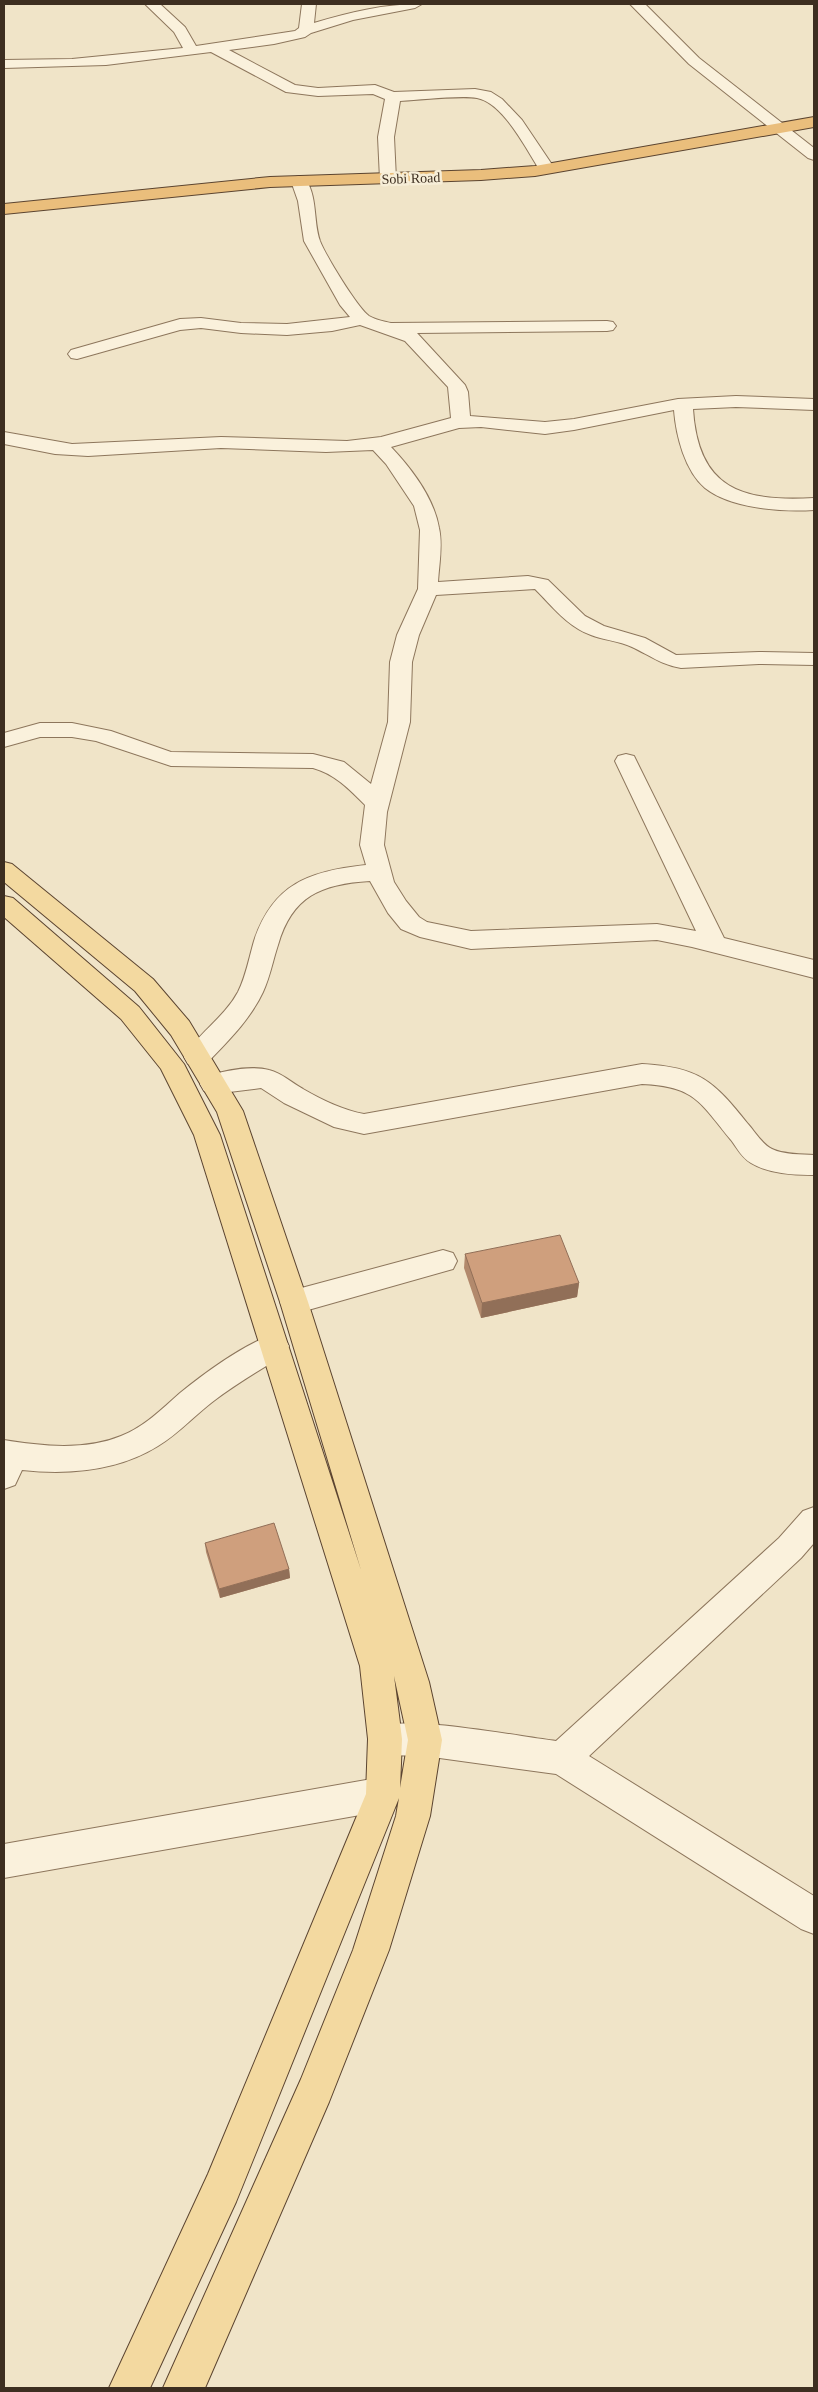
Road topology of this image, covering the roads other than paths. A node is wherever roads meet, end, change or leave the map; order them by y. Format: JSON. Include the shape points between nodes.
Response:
{"nodes":[{"id":1,"x":152,"y":4,"type":"edge"},
{"id":2,"x":309,"y":4,"type":"edge"},
{"id":3,"x":415,"y":4,"type":"edge"},
{"id":4,"x":637,"y":4,"type":"edge"},
{"id":5,"x":306,"y":30,"type":"junction"},
{"id":6,"x":212,"y":47,"type":"junction"},
{"id":7,"x":191,"y":50,"type":"junction"},
{"id":8,"x":4,"y":64,"type":"edge"},
{"id":9,"x":392,"y":97,"type":"junction"},
{"id":10,"x":814,"y":122,"type":"edge"},
{"id":11,"x":780,"y":128,"type":"junction"},
{"id":12,"x":814,"y":155,"type":"edge"},
{"id":13,"x":547,"y":169,"type":"junction"},
{"id":14,"x":388,"y":179,"type":"junction"},
{"id":15,"x":299,"y":181,"type":"junction"},
{"id":16,"x":4,"y":209,"type":"edge"},
{"id":17,"x":362,"y":319,"type":"junction"},
{"id":18,"x":607,"y":326,"type":"dead end"},
{"id":19,"x":391,"y":328,"type":"junction"},
{"id":20,"x":77,"y":354,"type":"dead end"},
{"id":21,"x":683,"y":404,"type":"junction"},
{"id":22,"x":814,"y":404,"type":"edge"},
{"id":23,"x":461,"y":421,"type":"junction"},
{"id":24,"x":4,"y":438,"type":"edge"},
{"id":25,"x":378,"y":443,"type":"junction"},
{"id":26,"x":814,"y":504,"type":"edge"},
{"id":27,"x":428,"y":589,"type":"junction"},
{"id":28,"x":814,"y":659,"type":"edge"},
{"id":29,"x":4,"y":740,"type":"edge"},
{"id":30,"x":626,"y":761,"type":"dead end"},
{"id":31,"x":377,"y":803,"type":"junction"},
{"id":32,"x":4,"y":870,"type":"edge"},
{"id":33,"x":380,"y":872,"type":"junction"},
{"id":34,"x":4,"y":904,"type":"edge"},
{"id":35,"x":715,"y":944,"type":"junction"},
{"id":36,"x":814,"y":969,"type":"edge"},
{"id":37,"x":197,"y":1057,"type":"junction"},
{"id":38,"x":213,"y":1084,"type":"junction"},
{"id":39,"x":814,"y":1165,"type":"edge"},
{"id":40,"x":442,"y":1261,"type":"dead end"},
{"id":41,"x":294,"y":1302,"type":"junction"},
{"id":42,"x":274,"y":1346,"type":"junction"},
{"id":43,"x":7,"y":1461,"type":"edge"},
{"id":44,"x":814,"y":1522,"type":"edge"},
{"id":45,"x":386,"y":1739,"type":"junction"},
{"id":46,"x":425,"y":1740,"type":"junction"},
{"id":47,"x":562,"y":1758,"type":"junction"},
{"id":48,"x":383,"y":1794,"type":"junction"},
{"id":49,"x":4,"y":1861,"type":"edge"},
{"id":50,"x":814,"y":1916,"type":"edge"},
{"id":51,"x":129,"y":2388,"type":"edge"},
{"id":52,"x":184,"y":2388,"type":"edge"}],
"edges":[{"from":1,"to":7,"type":"street","via":[[180,30]]},
{"from":2,"to":5,"type":"street"},
{"from":3,"to":5,"type":"street","via":[[350,16]]},
{"from":4,"to":11,"type":"street","via":[[694,61]]},
{"from":5,"to":6,"type":"street","via":[[274,40]]},
{"from":6,"to":7,"type":"street"},
{"from":6,"to":9,"type":"street","via":[[291,89],[318,92],[375,89]]},
{"from":7,"to":8,"type":"street","via":[[100,62],[39,66]]},
{"from":9,"to":13,"type":"street","via":[[488,95],[519,128]]},
{"from":9,"to":14,"type":"street","via":[[394,108],[388,124],[387,141]]},
{"from":10,"to":11,"type":"highway","name":"Sobi Road"},
{"from":11,"to":12,"type":"street"},
{"from":11,"to":13,"type":"highway","name":"Sobi Road"},
{"from":13,"to":14,"type":"highway","name":"Sobi Road"},
{"from":14,"to":15,"type":"highway","name":"Sobi Road"},
{"from":15,"to":16,"type":"highway","name":"Sobi Road"},
{"from":15,"to":17,"type":"street","via":[[306,201],[312,241],[349,305]]},
{"from":17,"to":19,"type":"street","via":[[374,326]]},
{"from":17,"to":20,"type":"street","via":[[308,330],[185,324]]},
{"from":18,"to":19,"type":"street"},
{"from":19,"to":23,"type":"street","via":[[411,337],[456,385]]},
{"from":21,"to":22,"type":"street","via":[[739,400]]},
{"from":21,"to":23,"type":"street","via":[[546,428]]},
{"from":21,"to":26,"type":"street","via":[[684,427],[692,452],[712,484],[739,498],[763,504]]},
{"from":23,"to":25,"type":"street"},
{"from":24,"to":25,"type":"street","via":[[40,447],[88,450],[202,443],[341,446]]},
{"from":25,"to":27,"type":"street","via":[[424,506],[430,530]]},
{"from":27,"to":28,"type":"street","via":[[528,582],[541,584],[578,620],[681,662]]},
{"from":27,"to":31,"type":"street","via":[[408,635],[401,662],[399,722]]},
{"from":29,"to":31,"type":"street","via":[[50,728],[98,734],[158,757],[172,759],[313,761],[336,767]]},
{"from":30,"to":35,"type":"street"},
{"from":31,"to":33,"type":"street","via":[[372,845]]},
{"from":32,"to":37,"type":"main road","via":[[144,985],[180,1028]]},
{"from":33,"to":35,"type":"street","via":[[382,882],[410,923],[444,936],[470,940],[657,932]]},
{"from":33,"to":37,"type":"street","via":[[335,878],[302,891],[282,907],[270,931],[250,991],[235,1018]]},
{"from":34,"to":42,"type":"main road","via":[[130,1013],[171,1064],[207,1135]]},
{"from":35,"to":36,"type":"street"},
{"from":37,"to":38,"type":"main road"},
{"from":38,"to":39,"type":"street","via":[[267,1079],[293,1096],[343,1120],[364,1124],[642,1074],[666,1074],[686,1079],[708,1094],[760,1156]]},
{"from":38,"to":41,"type":"main road","via":[[230,1111]]},
{"from":40,"to":41,"type":"street"},
{"from":41,"to":46,"type":"main road","via":[[412,1682]]},
{"from":42,"to":43,"type":"street","via":[[208,1388],[146,1438],[118,1449],[78,1458]]},
{"from":42,"to":45,"type":"main road","via":[[376,1666]]},
{"from":44,"to":47,"type":"street","via":[[790,1548]]},
{"from":45,"to":46,"type":"street"},
{"from":45,"to":48,"type":"main road"},
{"from":46,"to":47,"type":"street"},
{"from":46,"to":52,"type":"main road","via":[[413,1816],[371,1950],[316,2089]]},
{"from":47,"to":50,"type":"street"},
{"from":48,"to":49,"type":"street"},
{"from":48,"to":51,"type":"main road","via":[[222,2188]]}]}
